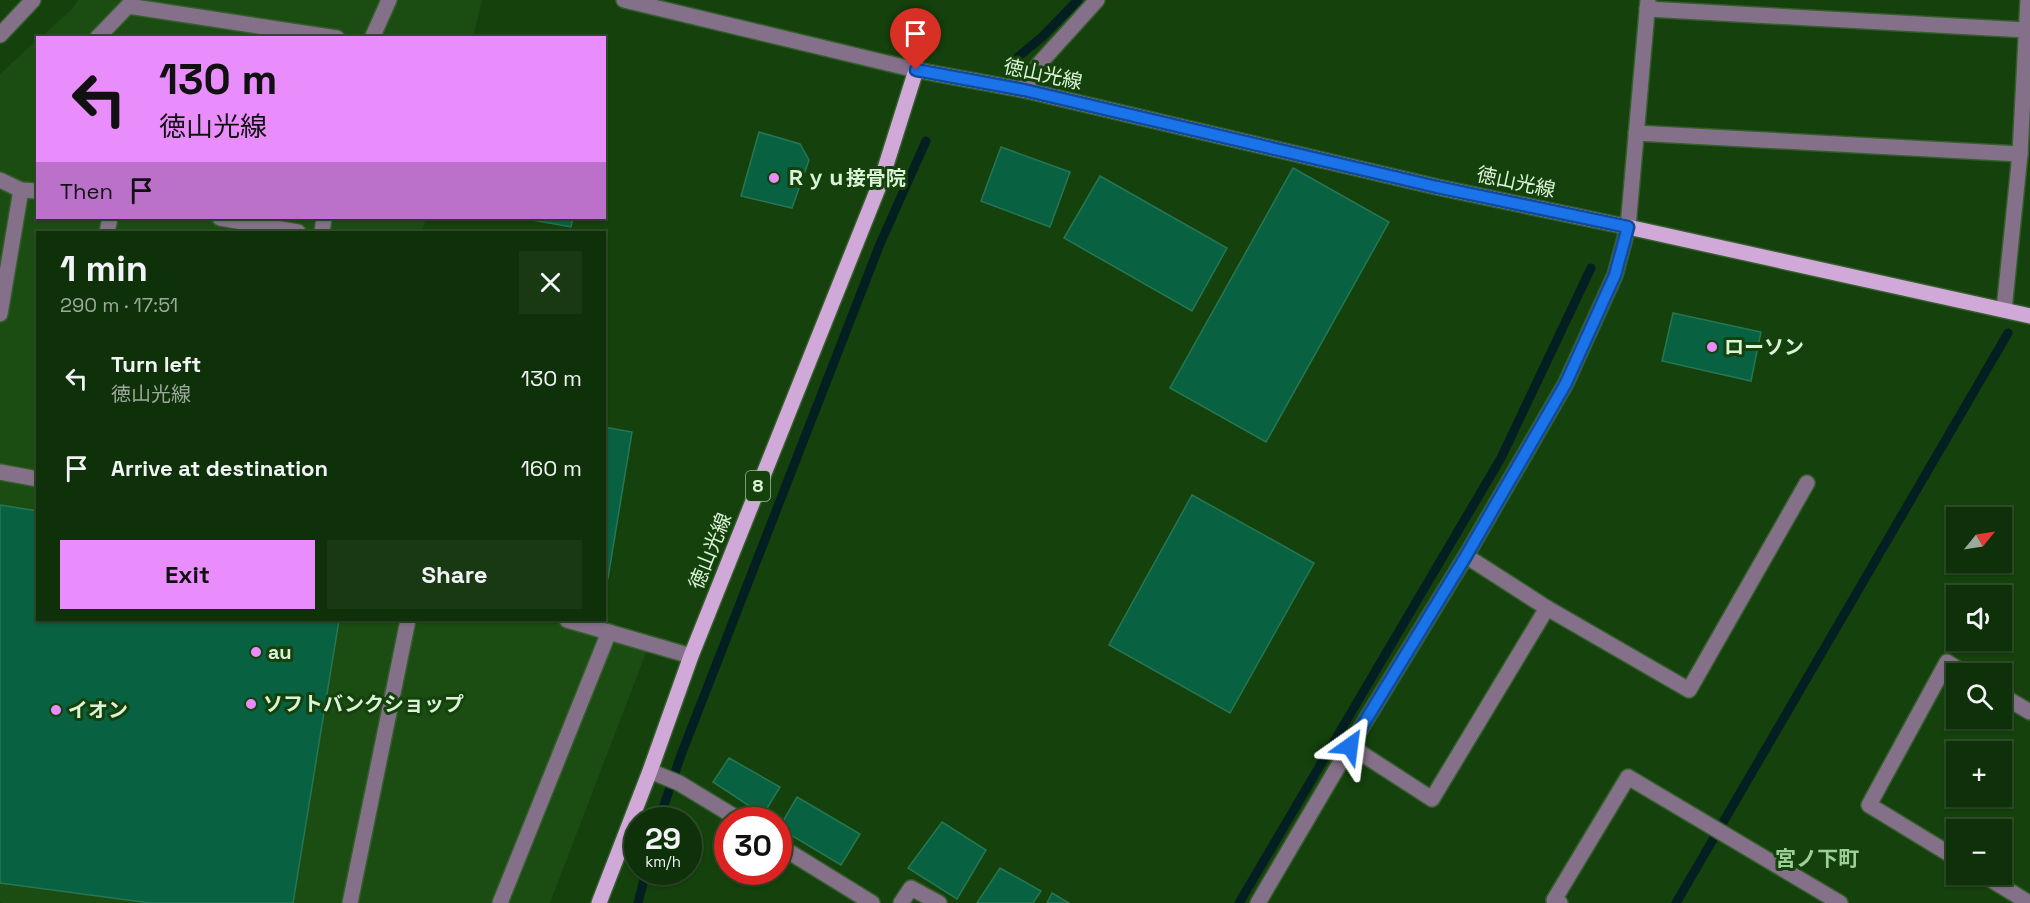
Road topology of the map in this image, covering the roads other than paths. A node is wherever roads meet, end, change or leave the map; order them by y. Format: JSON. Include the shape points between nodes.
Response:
{"nodes":[{"id":1,"x":33,"y":0,"type":"edge"},
{"id":2,"x":389,"y":0,"type":"edge"},
{"id":3,"x":624,"y":0,"type":"edge"},
{"id":4,"x":1097,"y":0,"type":"edge"},
{"id":5,"x":2028,"y":0,"type":"edge"},
{"id":6,"x":1647,"y":4,"type":"edge"},
{"id":7,"x":2026,"y":30,"type":"junction"},
{"id":8,"x":0,"y":35,"type":"edge"},
{"id":9,"x":98,"y":36,"type":"edge"},
{"id":10,"x":324,"y":36,"type":"edge"},
{"id":11,"x":373,"y":36,"type":"edge"},
{"id":12,"x":916,"y":70,"type":"junction"},
{"id":13,"x":1024,"y":90,"type":"junction"},
{"id":14,"x":2026,"y":121,"type":"edge"},
{"id":15,"x":1636,"y":134,"type":"junction"},
{"id":16,"x":2020,"y":154,"type":"junction"},
{"id":17,"x":0,"y":180,"type":"edge"},
{"id":18,"x":21,"y":190,"type":"junction"},
{"id":19,"x":36,"y":191,"type":"edge"},
{"id":20,"x":226,"y":219,"type":"edge"},
{"id":21,"x":1628,"y":227,"type":"junction"},
{"id":22,"x":292,"y":231,"type":"edge"},
{"id":23,"x":2004,"y":310,"type":"junction"},
{"id":24,"x":0,"y":314,"type":"edge"},
{"id":25,"x":2030,"y":316,"type":"edge"},
{"id":26,"x":0,"y":472,"type":"edge"},
{"id":27,"x":36,"y":479,"type":"edge"},
{"id":28,"x":1807,"y":483,"type":"dead end"},
{"id":29,"x":1466,"y":556,"type":"junction"},
{"id":30,"x":1546,"y":608,"type":"junction"},
{"id":31,"x":408,"y":621,"type":"edge"},
{"id":32,"x":570,"y":621,"type":"edge"},
{"id":33,"x":609,"y":632,"type":"junction"},
{"id":34,"x":691,"y":656,"type":"junction"},
{"id":35,"x":1946,"y":664,"type":"edge"},
{"id":36,"x":2012,"y":701,"type":"edge"},
{"id":37,"x":2030,"y":712,"type":"edge"},
{"id":38,"x":1350,"y":746,"type":"junction"},
{"id":39,"x":650,"y":771,"type":"junction"},
{"id":40,"x":719,"y":807,"type":"edge"},
{"id":41,"x":1946,"y":852,"type":"edge"},
{"id":42,"x":792,"y":854,"type":"edge"},
{"id":43,"x":2000,"y":885,"type":"edge"},
{"id":44,"x":350,"y":903,"type":"edge"},
{"id":45,"x":500,"y":903,"type":"edge"},
{"id":46,"x":600,"y":903,"type":"edge"},
{"id":47,"x":872,"y":903,"type":"edge"},
{"id":48,"x":901,"y":903,"type":"edge"},
{"id":49,"x":939,"y":903,"type":"edge"},
{"id":50,"x":1258,"y":903,"type":"edge"},
{"id":51,"x":1560,"y":903,"type":"edge"},
{"id":52,"x":1840,"y":903,"type":"edge"},
{"id":53,"x":2029,"y":903,"type":"edge"}],
"edges":[{"from":1,"to":8,"type":"street"},
{"from":2,"to":11,"type":"street"},
{"from":3,"to":12,"type":"street"},
{"from":4,"to":13,"type":"street","via":[[1039,64]]},
{"from":5,"to":7,"type":"street"},
{"from":6,"to":7,"type":"street"},
{"from":6,"to":15,"type":"street"},
{"from":7,"to":14,"type":"street"},
{"from":9,"to":10,"type":"street","via":[[128,6]]},
{"from":12,"to":13,"type":"main road","name":"徳山光線"},
{"from":12,"to":34,"type":"main road","name":"徳山光線","number":"8","via":[[880,181]]},
{"from":13,"to":21,"type":"main road","name":"徳山光線","via":[[1437,187]]},
{"from":14,"to":16,"type":"street"},
{"from":15,"to":16,"type":"street"},
{"from":15,"to":21,"type":"street"},
{"from":16,"to":23,"type":"street"},
{"from":17,"to":18,"type":"street"},
{"from":18,"to":19,"type":"street"},
{"from":18,"to":24,"type":"street"},
{"from":20,"to":22,"type":"street"},
{"from":21,"to":23,"type":"main road","name":"徳山光線"},
{"from":21,"to":29,"type":"street","via":[[1615,275],[1566,383]]},
{"from":23,"to":25,"type":"main road","name":"徳山光線"},
{"from":26,"to":27,"type":"street"},
{"from":28,"to":30,"type":"street","via":[[1689,690]]},
{"from":29,"to":30,"type":"street"},
{"from":29,"to":38,"type":"street"},
{"from":30,"to":38,"type":"street","via":[[1432,799]]},
{"from":31,"to":44,"type":"street"},
{"from":32,"to":33,"type":"street"},
{"from":33,"to":34,"type":"street"},
{"from":33,"to":45,"type":"street"},
{"from":34,"to":39,"type":"main road","name":"徳山光線","number":"8"},
{"from":35,"to":41,"type":"street","via":[[1869,805]]},
{"from":36,"to":37,"type":"street"},
{"from":38,"to":50,"type":"street"},
{"from":39,"to":40,"type":"street"},
{"from":39,"to":46,"type":"main road","name":"徳山光線","number":"8"},
{"from":42,"to":47,"type":"street"},
{"from":43,"to":53,"type":"street"},
{"from":48,"to":49,"type":"street","via":[[911,888]]},
{"from":51,"to":52,"type":"street","via":[[1554,900],[1628,777]]}]}
